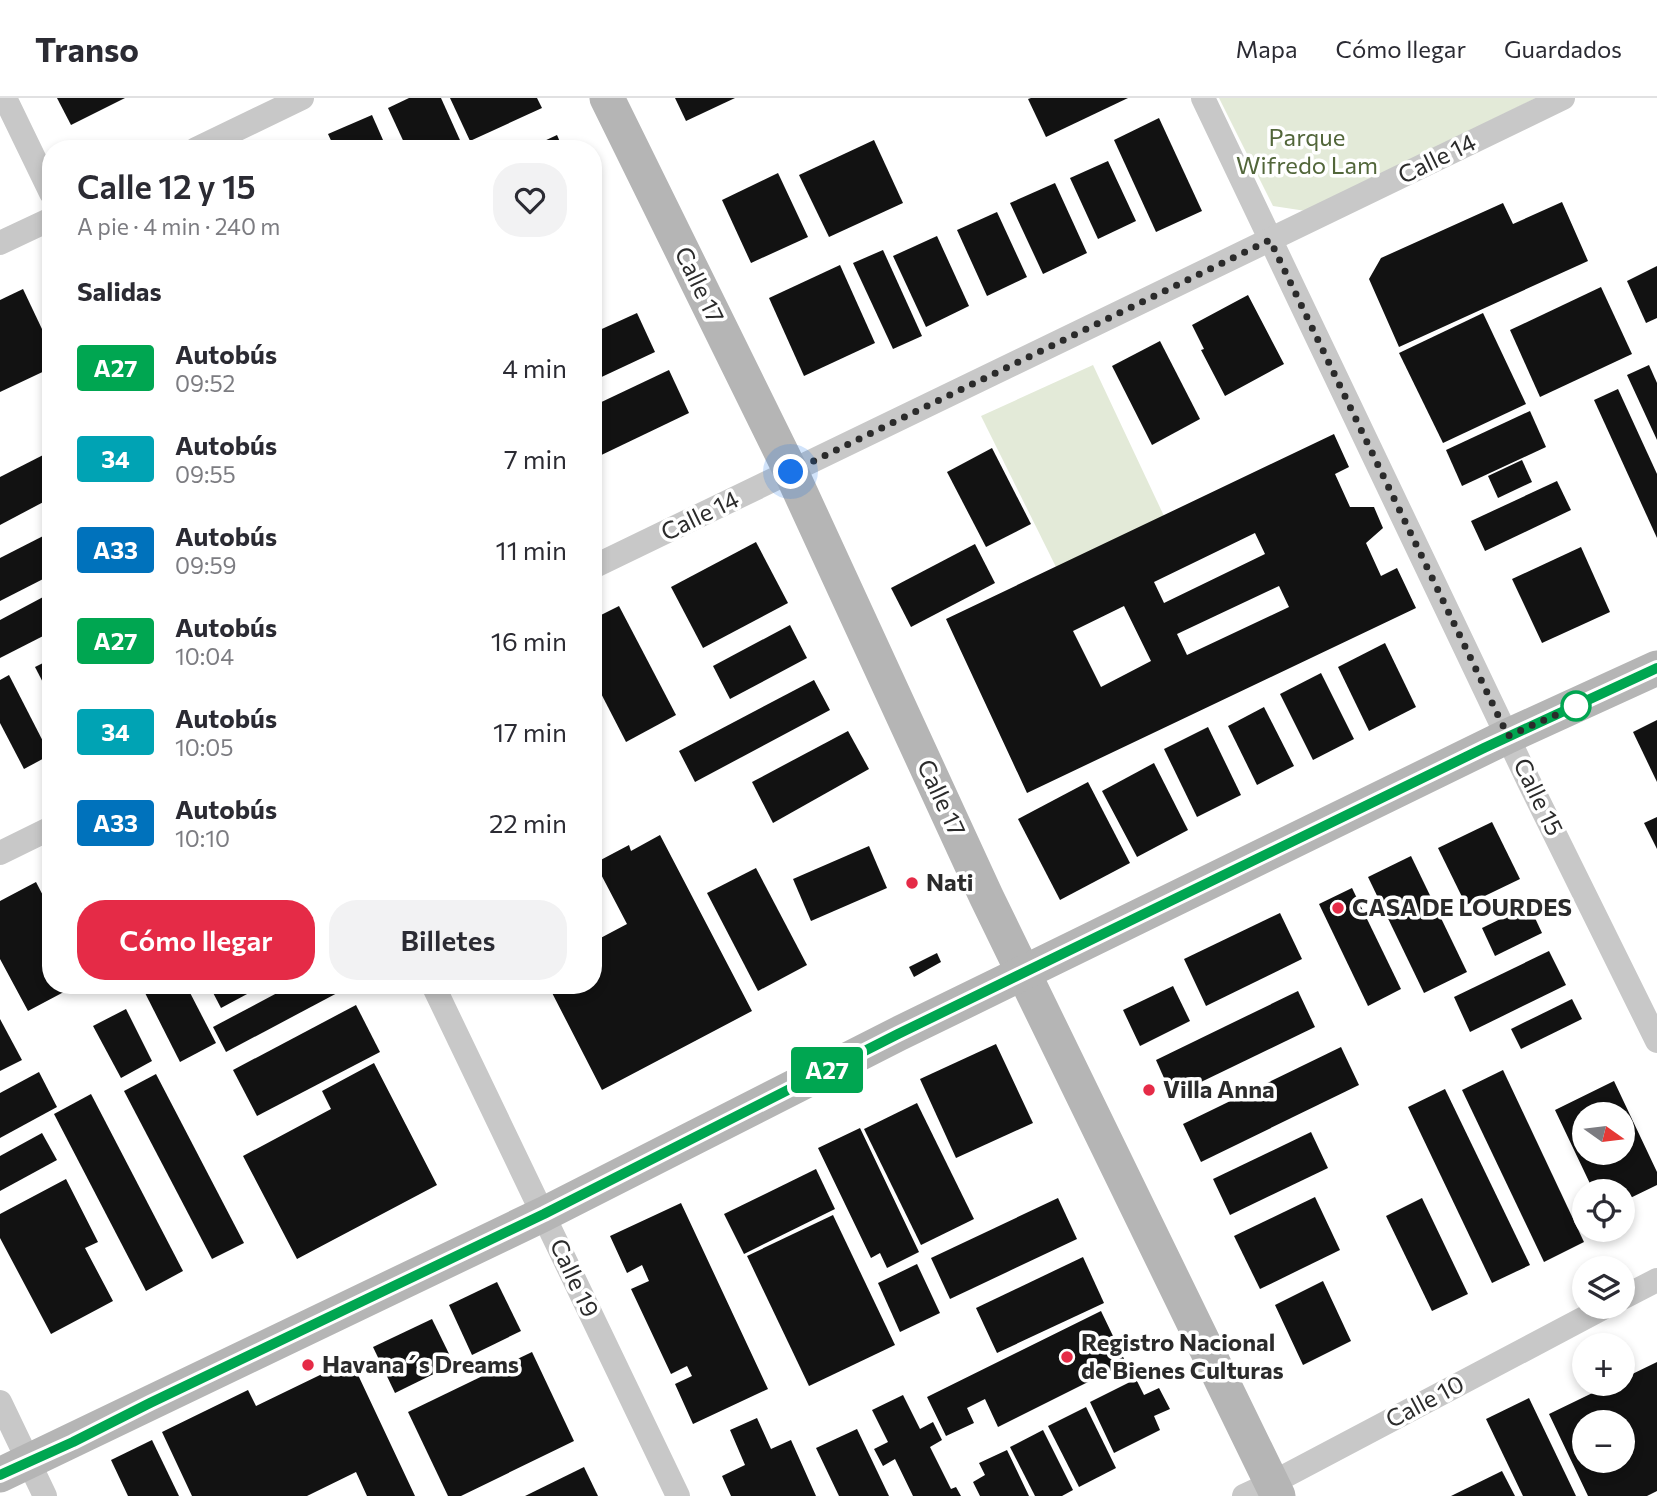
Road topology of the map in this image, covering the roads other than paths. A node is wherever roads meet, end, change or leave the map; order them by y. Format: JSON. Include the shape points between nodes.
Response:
{"nodes":[{"id":1,"x":5,"y":98,"type":"edge"},
{"id":2,"x":302,"y":98,"type":"edge"},
{"id":3,"x":607,"y":98,"type":"edge"},
{"id":4,"x":1203,"y":98,"type":"edge"},
{"id":5,"x":1563,"y":98,"type":"edge"},
{"id":6,"x":215,"y":140,"type":"edge"},
{"id":7,"x":42,"y":174,"type":"edge"},
{"id":8,"x":42,"y":223,"type":"edge"},
{"id":9,"x":1270,"y":240,"type":"junction"},
{"id":10,"x":0,"y":243,"type":"edge"},
{"id":11,"x":791,"y":472,"type":"junction"},
{"id":12,"x":602,"y":563,"type":"edge"},
{"id":13,"x":1657,"y":668,"type":"edge"},
{"id":14,"x":1508,"y":736,"type":"junction"},
{"id":15,"x":42,"y":832,"type":"edge"},
{"id":16,"x":0,"y":853,"type":"edge"},
{"id":17,"x":1024,"y":972,"type":"junction"},
{"id":18,"x":437,"y":994,"type":"edge"},
{"id":19,"x":1657,"y":1041,"type":"edge"},
{"id":20,"x":544,"y":1214,"type":"junction"},
{"id":21,"x":1657,"y":1280,"type":"edge"},
{"id":22,"x":1635,"y":1291,"type":"edge"},
{"id":23,"x":1583,"y":1319,"type":"edge"},
{"id":24,"x":0,"y":1402,"type":"edge"},
{"id":25,"x":14,"y":1468,"type":"edge"},
{"id":26,"x":1264,"y":1492,"type":"edge"},
{"id":27,"x":45,"y":1496,"type":"edge"},
{"id":28,"x":678,"y":1496,"type":"edge"}],
"edges":[{"from":1,"to":7,"type":"street"},
{"from":2,"to":6,"type":"street"},
{"from":3,"to":11,"type":"main road","name":"Calle 17"},
{"from":4,"to":9,"type":"street","name":"Calle 15"},
{"from":5,"to":9,"type":"street","name":"Calle 14"},
{"from":8,"to":10,"type":"street"},
{"from":9,"to":11,"type":"street","name":"Calle 14"},
{"from":9,"to":14,"type":"street","name":"Calle 15"},
{"from":11,"to":12,"type":"street","name":"Calle 14"},
{"from":11,"to":17,"type":"main road","name":"Calle 17"},
{"from":13,"to":14,"type":"main road"},
{"from":14,"to":17,"type":"main road"},
{"from":14,"to":19,"type":"street","name":"Calle 15"},
{"from":15,"to":16,"type":"street"},
{"from":17,"to":20,"type":"main road"},
{"from":17,"to":26,"type":"main road","name":"Calle 17"},
{"from":18,"to":20,"type":"street","name":"Calle 19"},
{"from":20,"to":25,"type":"main road"},
{"from":20,"to":28,"type":"street","name":"Calle 19"},
{"from":21,"to":22,"type":"street"},
{"from":23,"to":26,"type":"street","name":"Calle 10"},
{"from":24,"to":25,"type":"street"},
{"from":25,"to":27,"type":"street"}]}
